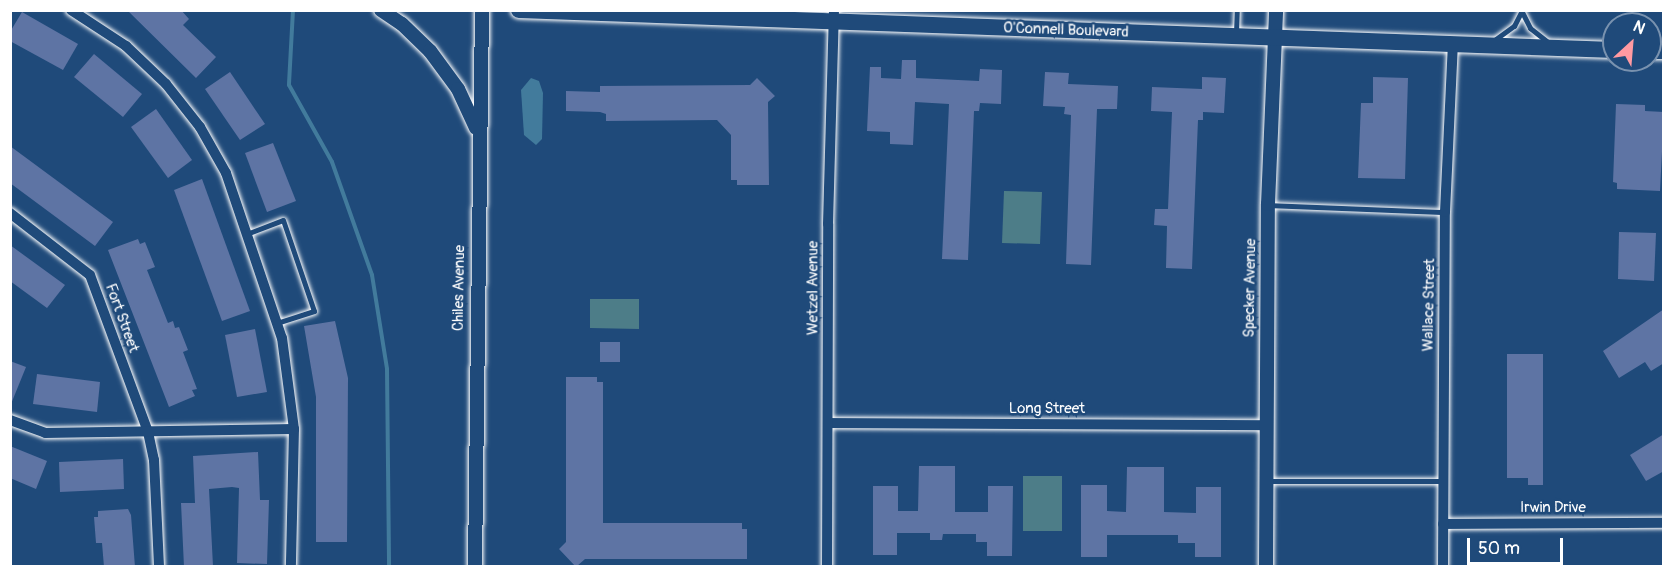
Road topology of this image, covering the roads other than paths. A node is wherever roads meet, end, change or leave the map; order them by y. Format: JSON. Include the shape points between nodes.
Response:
{"nodes":[{"id":1,"x":71,"y":10,"type":"edge"},
{"id":2,"x":381,"y":10,"type":"edge"},
{"id":3,"x":482,"y":10,"type":"edge"},
{"id":4,"x":519,"y":10,"type":"edge"},
{"id":5,"x":1237,"y":10,"type":"edge"},
{"id":6,"x":1276,"y":10,"type":"edge"},
{"id":7,"x":1522,"y":11,"type":"edge"},
{"id":8,"x":834,"y":16,"type":"edge"},
{"id":9,"x":1236,"y":36,"type":"junction"},
{"id":10,"x":1275,"y":38,"type":"junction"},
{"id":11,"x":1453,"y":44,"type":"junction"},
{"id":12,"x":1486,"y":45,"type":"junction"},
{"id":13,"x":1559,"y":48,"type":"junction"},
{"id":14,"x":1602,"y":50,"type":"edge"},
{"id":15,"x":478,"y":139,"type":"junction"},
{"id":16,"x":1268,"y":204,"type":"junction"},
{"id":17,"x":1445,"y":212,"type":"junction"},
{"id":18,"x":10,"y":213,"type":"edge"},
{"id":19,"x":249,"y":233,"type":"junction"},
{"id":20,"x":278,"y":323,"type":"junction"},
{"id":21,"x":10,"y":420,"type":"edge"},
{"id":22,"x":828,"y":423,"type":"junction"},
{"id":23,"x":1265,"y":425,"type":"junction"},
{"id":24,"x":294,"y":429,"type":"junction"},
{"id":25,"x":148,"y":432,"type":"junction"},
{"id":26,"x":1265,"y":480,"type":"junction"},
{"id":27,"x":1442,"y":481,"type":"junction"},
{"id":28,"x":1664,"y":523,"type":"edge"},
{"id":29,"x":1443,"y":524,"type":"junction"},
{"id":30,"x":159,"y":567,"type":"edge"},
{"id":31,"x":291,"y":567,"type":"edge"},
{"id":32,"x":475,"y":567,"type":"edge"},
{"id":33,"x":826,"y":567,"type":"edge"},
{"id":34,"x":1266,"y":567,"type":"edge"},
{"id":35,"x":1443,"y":567,"type":"edge"}],
"edges":[{"from":1,"to":19,"type":"street","via":[[126,46],[166,84],[200,127],[221,164]]},
{"from":2,"to":15,"type":"street","via":[[416,35],[440,64],[467,106]]},
{"from":3,"to":15,"type":"street","name":"Chiles Avenue"},
{"from":4,"to":8,"type":"main road","name":"O'Connell Boulevard"},
{"from":5,"to":9,"type":"lane"},
{"from":6,"to":10,"type":"street","name":"Specker Avenue"},
{"from":7,"to":12,"type":"lane","via":[[1508,31]]},
{"from":7,"to":13,"type":"lane","via":[[1536,34]]},
{"from":8,"to":9,"type":"main road","name":"O'Connell Boulevard"},
{"from":8,"to":22,"type":"street","name":"Wetzel Avenue"},
{"from":9,"to":10,"type":"main road","name":"O'Connell Boulevard"},
{"from":10,"to":11,"type":"main road","name":"O'Connell Boulevard"},
{"from":10,"to":16,"type":"street","name":"Specker Avenue"},
{"from":11,"to":12,"type":"main road","name":"O'Connell Boulevard"},
{"from":11,"to":17,"type":"street","name":"Wallace Street"},
{"from":12,"to":13,"type":"main road","name":"O'Connell Boulevard"},
{"from":13,"to":14,"type":"main road","name":"O'Connell Boulevard"},
{"from":15,"to":32,"type":"street","name":"Chiles Avenue"},
{"from":16,"to":17,"type":"lane"},
{"from":16,"to":23,"type":"street","name":"Specker Avenue"},
{"from":17,"to":27,"type":"street","name":"Wallace Street"},
{"from":18,"to":25,"type":"street","name":"Fort Street","via":[[90,275]]},
{"from":19,"to":20,"type":"street"},
{"from":19,"to":20,"type":"lane","via":[[283,220],[314,311]]},
{"from":20,"to":24,"type":"street"},
{"from":21,"to":25,"type":"street","via":[[45,434]]},
{"from":22,"to":23,"type":"street","name":"Long Street"},
{"from":22,"to":33,"type":"street","name":"Wetzel Avenue"},
{"from":23,"to":26,"type":"street","name":"Specker Avenue"},
{"from":24,"to":25,"type":"street"},
{"from":24,"to":31,"type":"street"},
{"from":25,"to":30,"type":"street","name":"Fort Street","via":[[154,460]]},
{"from":26,"to":27,"type":"lane"},
{"from":26,"to":34,"type":"street","name":"Specker Avenue"},
{"from":27,"to":29,"type":"street","name":"Wallace Street"},
{"from":28,"to":29,"type":"street","name":"Irwin Drive"},
{"from":29,"to":35,"type":"street","name":"Wallace Street"}]}
